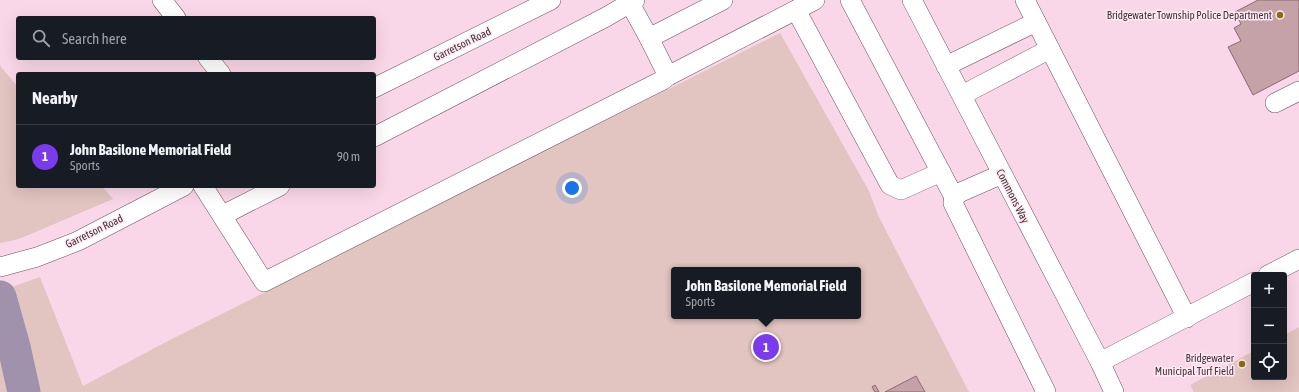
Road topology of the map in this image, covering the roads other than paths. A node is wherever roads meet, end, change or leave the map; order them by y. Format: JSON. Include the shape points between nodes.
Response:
{"nodes":[{"id":1,"x":162,"y":0,"type":"edge"},
{"id":2,"x":551,"y":0,"type":"edge"},
{"id":3,"x":723,"y":0,"type":"edge"},
{"id":4,"x":815,"y":0,"type":"edge"},
{"id":5,"x":850,"y":0,"type":"edge"},
{"id":6,"x":912,"y":0,"type":"edge"},
{"id":7,"x":1025,"y":0,"type":"edge"},
{"id":8,"x":631,"y":1,"type":"edge"},
{"id":9,"x":796,"y":10,"type":"junction"},
{"id":10,"x":174,"y":16,"type":"edge"},
{"id":11,"x":1036,"y":22,"type":"junction"},
{"id":12,"x":649,"y":38,"type":"junction"},
{"id":13,"x":1050,"y":49,"type":"junction"},
{"id":14,"x":210,"y":60,"type":"edge"},
{"id":15,"x":946,"y":66,"type":"junction"},
{"id":16,"x":219,"y":72,"type":"edge"},
{"id":17,"x":668,"y":76,"type":"junction"},
{"id":18,"x":376,"y":87,"type":"edge"},
{"id":19,"x":1299,"y":91,"type":"edge"},
{"id":20,"x":962,"y":95,"type":"junction"},
{"id":21,"x":1275,"y":103,"type":"dead end"},
{"id":22,"x":376,"y":136,"type":"edge"},
{"id":23,"x":941,"y":172,"type":"junction"},
{"id":24,"x":1002,"y":174,"type":"junction"},
{"id":25,"x":180,"y":188,"type":"edge"},
{"id":26,"x":204,"y":188,"type":"edge"},
{"id":27,"x":276,"y":188,"type":"edge"},
{"id":28,"x":954,"y":197,"type":"junction"},
{"id":29,"x":223,"y":216,"type":"junction"},
{"id":30,"x":1299,"y":259,"type":"edge"},
{"id":31,"x":0,"y":267,"type":"edge"},
{"id":32,"x":1274,"y":272,"type":"edge"},
{"id":33,"x":1251,"y":284,"type":"edge"},
{"id":34,"x":1187,"y":318,"type":"junction"},
{"id":35,"x":1100,"y":362,"type":"junction"},
{"id":36,"x":1046,"y":392,"type":"edge"},
{"id":37,"x":1114,"y":392,"type":"edge"}],
"edges":[{"from":1,"to":10,"type":"street"},
{"from":2,"to":18,"type":"street","name":"Garretson Road"},
{"from":3,"to":12,"type":"street"},
{"from":4,"to":9,"type":"street"},
{"from":5,"to":23,"type":"street"},
{"from":6,"to":15,"type":"street","name":"Commons Way"},
{"from":7,"to":11,"type":"street"},
{"from":8,"to":12,"type":"street"},
{"from":8,"to":22,"type":"street","via":[[599,21]]},
{"from":9,"to":17,"type":"street"},
{"from":9,"to":23,"type":"street","via":[[890,185],[901,190]]},
{"from":11,"to":13,"type":"street"},
{"from":11,"to":15,"type":"street"},
{"from":12,"to":17,"type":"street"},
{"from":13,"to":20,"type":"street"},
{"from":13,"to":34,"type":"street"},
{"from":14,"to":16,"type":"street"},
{"from":15,"to":20,"type":"street","name":"Commons Way"},
{"from":17,"to":29,"type":"street","via":[[264,282]]},
{"from":19,"to":21,"type":"street"},
{"from":20,"to":24,"type":"street","name":"Commons Way"},
{"from":23,"to":28,"type":"street"},
{"from":24,"to":28,"type":"street"},
{"from":24,"to":35,"type":"street","name":"Commons Way"},
{"from":25,"to":31,"type":"street","name":"Garretson Road","via":[[78,241],[37,257]]},
{"from":26,"to":29,"type":"street"},
{"from":27,"to":29,"type":"street"},
{"from":28,"to":36,"type":"street","via":[[953,203]]},
{"from":30,"to":32,"type":"street"},
{"from":33,"to":34,"type":"street"},
{"from":34,"to":35,"type":"street"},
{"from":35,"to":37,"type":"street","name":"Commons Way"}]}
